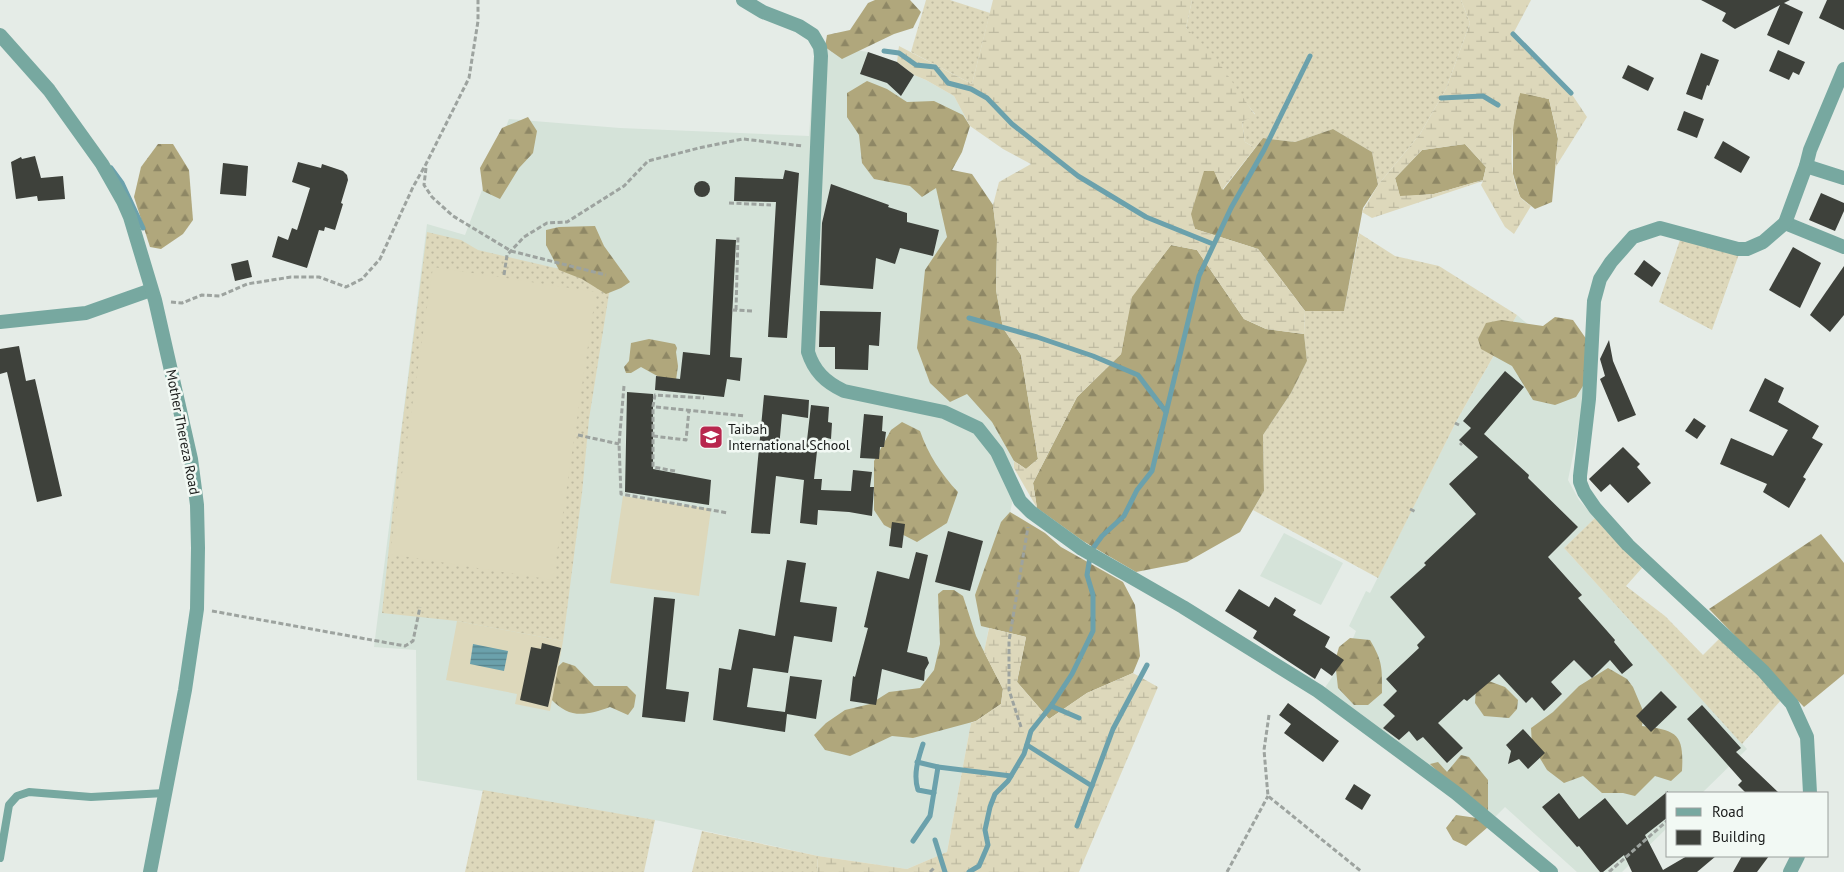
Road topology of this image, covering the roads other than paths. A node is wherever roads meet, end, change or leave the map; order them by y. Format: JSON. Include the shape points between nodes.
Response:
{"nodes":[{"id":1,"x":743,"y":0,"type":"edge"},
{"id":2,"x":0,"y":35,"type":"edge"},
{"id":3,"x":1844,"y":69,"type":"edge"},
{"id":4,"x":1806,"y":166,"type":"junction"},
{"id":5,"x":1844,"y":178,"type":"edge"},
{"id":6,"x":1785,"y":223,"type":"junction"},
{"id":7,"x":1844,"y":247,"type":"edge"},
{"id":8,"x":153,"y":295,"type":"junction"},
{"id":9,"x":0,"y":322,"type":"edge"},
{"id":10,"x":1810,"y":792,"type":"edge"},
{"id":11,"x":165,"y":793,"type":"junction"},
{"id":12,"x":1798,"y":857,"type":"edge"},
{"id":13,"x":0,"y":858,"type":"edge"},
{"id":14,"x":150,"y":872,"type":"edge"},
{"id":15,"x":1551,"y":872,"type":"edge"},
{"id":16,"x":1790,"y":872,"type":"edge"}],
"edges":[{"from":1,"to":15,"type":"street","via":[[798,26],[813,35],[820,46],[808,352],[821,376],[844,391],[944,412],[978,428],[996,452],[1020,501],[1031,512],[1082,549],[1318,691],[1456,794]]},
{"from":2,"to":8,"type":"street","name":"Mother Thereza Road","via":[[49,90],[108,174],[130,217]]},
{"from":3,"to":4,"type":"street"},
{"from":4,"to":5,"type":"street"},
{"from":4,"to":6,"type":"street"},
{"from":6,"to":7,"type":"street"},
{"from":6,"to":10,"type":"street","via":[[1763,242],[1747,249],[1660,228],[1633,237],[1611,262],[1600,279],[1594,301],[1589,399],[1580,482],[1595,508],[1628,545],[1756,665],[1792,704],[1807,737]]},
{"from":8,"to":9,"type":"street","via":[[86,313]]},
{"from":8,"to":11,"type":"street","name":"Mother Thereza Road","via":[[183,418],[197,505],[197,609],[186,690]]},
{"from":11,"to":13,"type":"lane","via":[[90,797],[29,792],[18,796],[9,805]]},
{"from":11,"to":14,"type":"street","name":"Mother Thereza Road"},
{"from":12,"to":16,"type":"street"}]}
